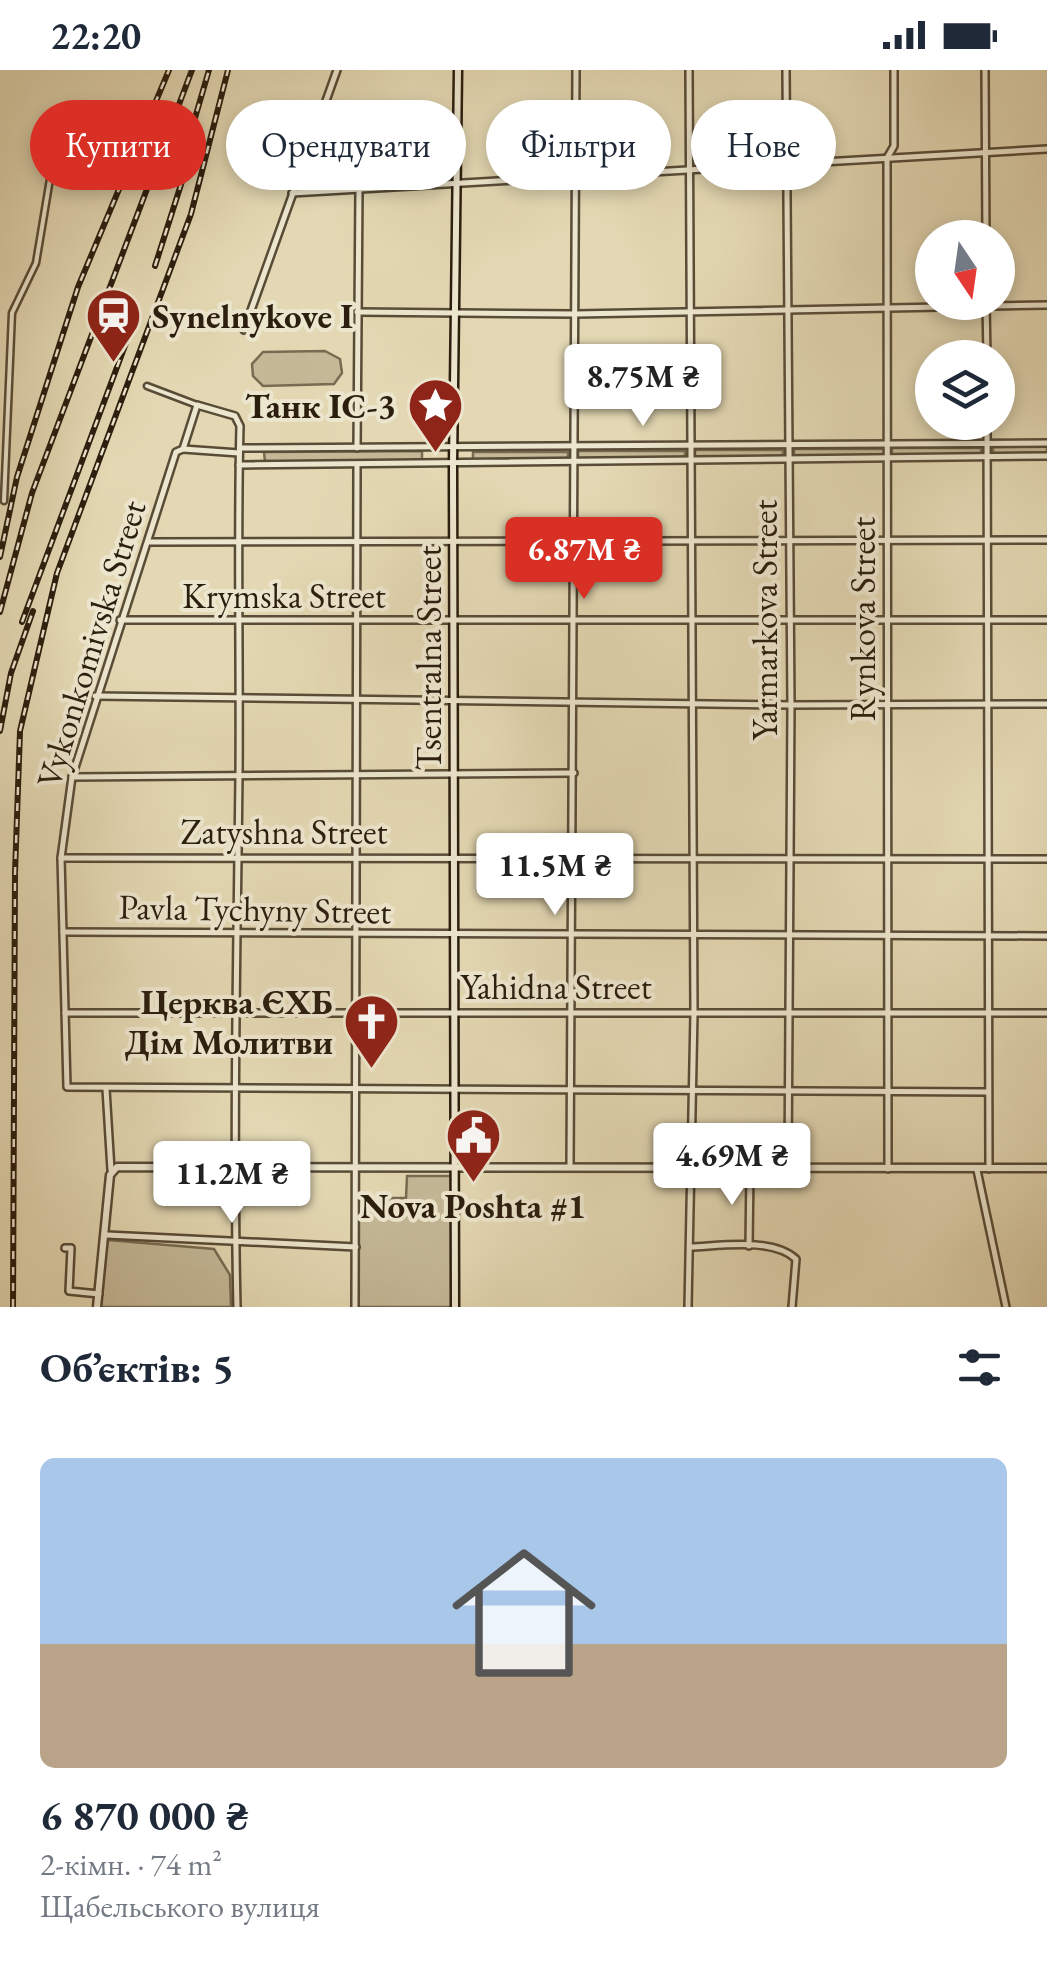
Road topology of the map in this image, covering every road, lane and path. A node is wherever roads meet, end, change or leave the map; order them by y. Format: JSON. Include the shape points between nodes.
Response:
{"nodes":[{"id":1,"x":337,"y":70,"type":"edge"},
{"id":2,"x":458,"y":70,"type":"edge"},
{"id":3,"x":576,"y":70,"type":"edge"},
{"id":4,"x":689,"y":70,"type":"edge"},
{"id":5,"x":786,"y":70,"type":"edge"},
{"id":6,"x":894,"y":70,"type":"edge"},
{"id":7,"x":985,"y":70,"type":"edge"},
{"id":8,"x":458,"y":100,"type":"edge"},
{"id":9,"x":576,"y":100,"type":"edge"},
{"id":10,"x":787,"y":100,"type":"edge"},
{"id":11,"x":1047,"y":149,"type":"edge"},
{"id":12,"x":986,"y":154,"type":"junction"},
{"id":13,"x":887,"y":158,"type":"junction"},
{"id":14,"x":836,"y":161,"type":"edge"},
{"id":15,"x":690,"y":170,"type":"junction"},
{"id":16,"x":671,"y":171,"type":"edge"},
{"id":17,"x":48,"y":190,"type":"edge"},
{"id":18,"x":342,"y":190,"type":"edge"},
{"id":19,"x":359,"y":190,"type":"edge"},
{"id":20,"x":458,"y":190,"type":"edge"},
{"id":21,"x":576,"y":190,"type":"edge"},
{"id":22,"x":789,"y":190,"type":"edge"},
{"id":23,"x":292,"y":193,"type":"junction"},
{"id":24,"x":986,"y":220,"type":"edge"},
{"id":25,"x":1015,"y":305,"type":"edge"},
{"id":26,"x":1047,"y":306,"type":"edge"},
{"id":27,"x":915,"y":308,"type":"edge"},
{"id":28,"x":888,"y":309,"type":"junction"},
{"id":29,"x":790,"y":310,"type":"junction"},
{"id":30,"x":454,"y":311,"type":"junction"},
{"id":31,"x":357,"y":312,"type":"junction"},
{"id":32,"x":693,"y":312,"type":"junction"},
{"id":33,"x":576,"y":314,"type":"junction"},
{"id":34,"x":244,"y":330,"type":"dead end"},
{"id":35,"x":147,"y":386,"type":"dead end"},
{"id":36,"x":197,"y":404,"type":"junction"},
{"id":37,"x":987,"y":440,"type":"edge"},
{"id":38,"x":1047,"y":443,"type":"edge"},
{"id":39,"x":890,"y":444,"type":"junction"},
{"id":40,"x":987,"y":444,"type":"junction"},
{"id":41,"x":690,"y":446,"type":"junction"},
{"id":42,"x":790,"y":446,"type":"junction"},
{"id":43,"x":576,"y":447,"type":"junction"},
{"id":44,"x":357,"y":448,"type":"junction"},
{"id":45,"x":454,"y":448,"type":"junction"},
{"id":46,"x":183,"y":449,"type":"junction"},
{"id":47,"x":240,"y":450,"type":"junction"},
{"id":48,"x":1047,"y":456,"type":"edge"},
{"id":49,"x":987,"y":458,"type":"junction"},
{"id":50,"x":890,"y":459,"type":"junction"},
{"id":51,"x":790,"y":460,"type":"junction"},
{"id":52,"x":690,"y":462,"type":"junction"},
{"id":53,"x":575,"y":463,"type":"junction"},
{"id":54,"x":357,"y":464,"type":"junction"},
{"id":55,"x":453,"y":464,"type":"junction"},
{"id":56,"x":239,"y":465,"type":"junction"},
{"id":57,"x":4,"y":501,"type":"dead end"},
{"id":58,"x":692,"y":539,"type":"junction"},
{"id":59,"x":790,"y":539,"type":"junction"},
{"id":60,"x":454,"y":540,"type":"junction"},
{"id":61,"x":888,"y":540,"type":"junction"},
{"id":62,"x":986,"y":540,"type":"junction"},
{"id":63,"x":1047,"y":540,"type":"edge"},
{"id":64,"x":572,"y":541,"type":"junction"},
{"id":65,"x":149,"y":542,"type":"junction"},
{"id":66,"x":238,"y":542,"type":"junction"},
{"id":67,"x":356,"y":542,"type":"junction"},
{"id":68,"x":120,"y":620,"type":"junction"},
{"id":69,"x":454,"y":620,"type":"junction"},
{"id":70,"x":574,"y":620,"type":"junction"},
{"id":71,"x":692,"y":620,"type":"junction"},
{"id":72,"x":791,"y":620,"type":"junction"},
{"id":73,"x":888,"y":620,"type":"junction"},
{"id":74,"x":986,"y":620,"type":"junction"},
{"id":75,"x":1047,"y":620,"type":"edge"},
{"id":76,"x":240,"y":622,"type":"junction"},
{"id":77,"x":356,"y":622,"type":"junction"},
{"id":78,"x":95,"y":696,"type":"junction"},
{"id":79,"x":240,"y":698,"type":"junction"},
{"id":80,"x":356,"y":699,"type":"junction"},
{"id":81,"x":454,"y":700,"type":"junction"},
{"id":82,"x":574,"y":701,"type":"junction"},
{"id":83,"x":988,"y":702,"type":"junction"},
{"id":84,"x":690,"y":703,"type":"junction"},
{"id":85,"x":887,"y":704,"type":"junction"},
{"id":86,"x":1047,"y":704,"type":"edge"},
{"id":87,"x":791,"y":705,"type":"junction"},
{"id":88,"x":574,"y":773,"type":"junction"},
{"id":89,"x":453,"y":774,"type":"junction"},
{"id":90,"x":356,"y":775,"type":"junction"},
{"id":91,"x":72,"y":777,"type":"junction"},
{"id":92,"x":239,"y":778,"type":"junction"},
{"id":93,"x":237,"y":855,"type":"junction"},
{"id":94,"x":62,"y":858,"type":"junction"},
{"id":95,"x":355,"y":858,"type":"junction"},
{"id":96,"x":454,"y":858,"type":"junction"},
{"id":97,"x":574,"y":858,"type":"junction"},
{"id":98,"x":889,"y":858,"type":"junction"},
{"id":99,"x":988,"y":858,"type":"junction"},
{"id":100,"x":690,"y":859,"type":"junction"},
{"id":101,"x":788,"y":859,"type":"junction"},
{"id":102,"x":1047,"y":859,"type":"edge"},
{"id":103,"x":63,"y":932,"type":"junction"},
{"id":104,"x":238,"y":934,"type":"junction"},
{"id":105,"x":354,"y":935,"type":"junction"},
{"id":106,"x":454,"y":935,"type":"junction"},
{"id":107,"x":573,"y":936,"type":"junction"},
{"id":108,"x":692,"y":936,"type":"junction"},
{"id":109,"x":787,"y":936,"type":"junction"},
{"id":110,"x":886,"y":936,"type":"junction"},
{"id":111,"x":986,"y":936,"type":"junction"},
{"id":112,"x":1047,"y":936,"type":"edge"},
{"id":113,"x":65,"y":1012,"type":"junction"},
{"id":114,"x":237,"y":1012,"type":"junction"},
{"id":115,"x":354,"y":1012,"type":"junction"},
{"id":116,"x":454,"y":1012,"type":"junction"},
{"id":117,"x":573,"y":1012,"type":"junction"},
{"id":118,"x":694,"y":1013,"type":"junction"},
{"id":119,"x":789,"y":1013,"type":"junction"},
{"id":120,"x":987,"y":1013,"type":"junction"},
{"id":121,"x":1047,"y":1013,"type":"edge"},
{"id":122,"x":888,"y":1014,"type":"junction"},
{"id":123,"x":106,"y":1088,"type":"junction"},
{"id":124,"x":453,"y":1089,"type":"junction"},
{"id":125,"x":694,"y":1089,"type":"junction"},
{"id":126,"x":237,"y":1090,"type":"junction"},
{"id":127,"x":354,"y":1090,"type":"junction"},
{"id":128,"x":571,"y":1091,"type":"junction"},
{"id":129,"x":788,"y":1091,"type":"junction"},
{"id":130,"x":889,"y":1091,"type":"junction"},
{"id":131,"x":987,"y":1092,"type":"junction"},
{"id":132,"x":570,"y":1167,"type":"junction"},
{"id":133,"x":236,"y":1168,"type":"junction"},
{"id":134,"x":691,"y":1168,"type":"junction"},
{"id":135,"x":1047,"y":1168,"type":"edge"},
{"id":136,"x":355,"y":1169,"type":"junction"},
{"id":137,"x":453,"y":1169,"type":"junction"},
{"id":138,"x":989,"y":1169,"type":"junction"},
{"id":139,"x":750,"y":1170,"type":"junction"},
{"id":140,"x":788,"y":1170,"type":"junction"},
{"id":141,"x":888,"y":1170,"type":"junction"},
{"id":142,"x":977,"y":1170,"type":"junction"},
{"id":143,"x":111,"y":1173,"type":"junction"},
{"id":144,"x":107,"y":1235,"type":"junction"},
{"id":145,"x":235,"y":1244,"type":"junction"},
{"id":146,"x":749,"y":1246,"type":"junction"},
{"id":147,"x":356,"y":1247,"type":"junction"},
{"id":148,"x":689,"y":1247,"type":"junction"},
{"id":149,"x":64,"y":1248,"type":"dead end"},
{"id":150,"x":99,"y":1294,"type":"junction"},
{"id":151,"x":97,"y":1307,"type":"edge"},
{"id":152,"x":236,"y":1307,"type":"edge"},
{"id":153,"x":354,"y":1307,"type":"edge"},
{"id":154,"x":455,"y":1307,"type":"edge"},
{"id":155,"x":688,"y":1307,"type":"edge"},
{"id":156,"x":792,"y":1307,"type":"edge"},
{"id":157,"x":1006,"y":1307,"type":"edge"}],
"edges":[{"from":1,"to":23,"type":"street"},
{"from":2,"to":8,"type":"main road","name":"Tsentralna Street"},
{"from":3,"to":9,"type":"street"},
{"from":4,"to":15,"type":"street"},
{"from":5,"to":10,"type":"street","name":"Yarmarkova Street"},
{"from":6,"to":13,"type":"street","name":"Rynkova Street","via":[[894,146]]},
{"from":7,"to":12,"type":"street"},
{"from":11,"to":12,"type":"street"},
{"from":12,"to":13,"type":"street"},
{"from":12,"to":24,"type":"street"},
{"from":13,"to":14,"type":"street"},
{"from":13,"to":28,"type":"street","name":"Rynkova Street"},
{"from":15,"to":16,"type":"street"},
{"from":15,"to":32,"type":"street"},
{"from":17,"to":57,"type":"street","via":[[36,262],[12,313]]},
{"from":18,"to":23,"type":"street"},
{"from":19,"to":31,"type":"street"},
{"from":20,"to":30,"type":"main road","name":"Tsentralna Street"},
{"from":21,"to":33,"type":"street"},
{"from":22,"to":29,"type":"street","name":"Yarmarkova Street"},
{"from":23,"to":34,"type":"street"},
{"from":25,"to":26,"type":"street"},
{"from":27,"to":28,"type":"street"},
{"from":28,"to":29,"type":"street"},
{"from":28,"to":39,"type":"street","name":"Rynkova Street"},
{"from":29,"to":32,"type":"street"},
{"from":29,"to":42,"type":"street","name":"Yarmarkova Street"},
{"from":30,"to":31,"type":"street"},
{"from":30,"to":33,"type":"street"},
{"from":30,"to":45,"type":"main road","name":"Tsentralna Street"},
{"from":31,"to":44,"type":"street"},
{"from":32,"to":33,"type":"street"},
{"from":32,"to":41,"type":"street"},
{"from":33,"to":43,"type":"street"},
{"from":35,"to":36,"type":"street"},
{"from":36,"to":46,"type":"street","name":"Vykonkomivska Street"},
{"from":36,"to":47,"type":"street","via":[[235,416]]},
{"from":37,"to":40,"type":"street"},
{"from":38,"to":40,"type":"street"},
{"from":39,"to":40,"type":"street"},
{"from":39,"to":42,"type":"street"},
{"from":39,"to":50,"type":"street","name":"Rynkova Street"},
{"from":40,"to":49,"type":"street"},
{"from":41,"to":42,"type":"street"},
{"from":41,"to":43,"type":"street"},
{"from":41,"to":52,"type":"street"},
{"from":42,"to":51,"type":"street","name":"Yarmarkova Street"},
{"from":43,"to":45,"type":"street"},
{"from":43,"to":53,"type":"street"},
{"from":44,"to":45,"type":"street"},
{"from":44,"to":47,"type":"street"},
{"from":45,"to":55,"type":"main road","name":"Tsentralna Street"},
{"from":46,"to":47,"type":"street"},
{"from":46,"to":65,"type":"street","name":"Vykonkomivska Street","via":[[176,452]]},
{"from":47,"to":56,"type":"street"},
{"from":48,"to":49,"type":"street"},
{"from":49,"to":50,"type":"street"},
{"from":49,"to":62,"type":"street"},
{"from":50,"to":51,"type":"street"},
{"from":50,"to":61,"type":"street","name":"Rynkova Street"},
{"from":51,"to":52,"type":"street"},
{"from":51,"to":59,"type":"street","name":"Yarmarkova Street"},
{"from":52,"to":53,"type":"street"},
{"from":52,"to":58,"type":"street"},
{"from":53,"to":55,"type":"street"},
{"from":53,"to":64,"type":"street"},
{"from":54,"to":55,"type":"street"},
{"from":54,"to":56,"type":"street"},
{"from":54,"to":67,"type":"street"},
{"from":55,"to":60,"type":"main road","name":"Tsentralna Street"},
{"from":56,"to":66,"type":"street"},
{"from":58,"to":59,"type":"street"},
{"from":58,"to":64,"type":"street"},
{"from":58,"to":71,"type":"street"},
{"from":59,"to":61,"type":"street"},
{"from":59,"to":72,"type":"street","name":"Yarmarkova Street"},
{"from":60,"to":64,"type":"street"},
{"from":60,"to":67,"type":"street"},
{"from":60,"to":69,"type":"main road","name":"Tsentralna Street"},
{"from":61,"to":62,"type":"street"},
{"from":61,"to":73,"type":"street","name":"Rynkova Street"},
{"from":62,"to":63,"type":"street"},
{"from":62,"to":74,"type":"street"},
{"from":64,"to":70,"type":"street"},
{"from":65,"to":66,"type":"street"},
{"from":65,"to":68,"type":"street","name":"Vykonkomivska Street"},
{"from":66,"to":67,"type":"street"},
{"from":66,"to":76,"type":"street"},
{"from":67,"to":77,"type":"street"},
{"from":68,"to":76,"type":"street","name":"Krymska Street"},
{"from":68,"to":78,"type":"street","name":"Vykonkomivska Street"},
{"from":69,"to":70,"type":"street","name":"Krymska Street"},
{"from":69,"to":77,"type":"street","name":"Krymska Street"},
{"from":69,"to":81,"type":"main road","name":"Tsentralna Street"},
{"from":70,"to":71,"type":"street","name":"Krymska Street"},
{"from":70,"to":82,"type":"street"},
{"from":71,"to":72,"type":"street","name":"Krymska Street"},
{"from":71,"to":84,"type":"street"},
{"from":72,"to":73,"type":"street","name":"Krymska Street"},
{"from":72,"to":87,"type":"street","name":"Yarmarkova Street"},
{"from":73,"to":74,"type":"street","name":"Krymska Street"},
{"from":73,"to":85,"type":"street","name":"Rynkova Street"},
{"from":74,"to":75,"type":"street","name":"Krymska Street"},
{"from":74,"to":83,"type":"street"},
{"from":76,"to":77,"type":"street","name":"Krymska Street"},
{"from":76,"to":79,"type":"street"},
{"from":77,"to":80,"type":"street"},
{"from":78,"to":79,"type":"street"},
{"from":78,"to":91,"type":"street","name":"Vykonkomivska Street"},
{"from":79,"to":80,"type":"street"},
{"from":79,"to":92,"type":"street"},
{"from":80,"to":81,"type":"street"},
{"from":80,"to":90,"type":"street"},
{"from":81,"to":82,"type":"street"},
{"from":81,"to":89,"type":"main road","name":"Tsentralna Street"},
{"from":82,"to":84,"type":"street"},
{"from":82,"to":88,"type":"street"},
{"from":83,"to":85,"type":"street"},
{"from":83,"to":86,"type":"street"},
{"from":83,"to":99,"type":"street"},
{"from":84,"to":87,"type":"street"},
{"from":84,"to":100,"type":"street"},
{"from":85,"to":87,"type":"street"},
{"from":85,"to":98,"type":"street","name":"Rynkova Street"},
{"from":87,"to":101,"type":"street","name":"Yarmarkova Street"},
{"from":88,"to":89,"type":"street"},
{"from":88,"to":97,"type":"street"},
{"from":89,"to":90,"type":"street"},
{"from":89,"to":96,"type":"main road","name":"Tsentralna Street"},
{"from":90,"to":92,"type":"street"},
{"from":90,"to":95,"type":"street"},
{"from":91,"to":92,"type":"street"},
{"from":91,"to":94,"type":"street","name":"Vykonkomivska Street"},
{"from":92,"to":93,"type":"street"},
{"from":93,"to":94,"type":"street","name":"Zatyshna Street"},
{"from":93,"to":95,"type":"street","name":"Zatyshna Street"},
{"from":93,"to":104,"type":"street"},
{"from":94,"to":103,"type":"street","name":"Vykonkomivska Street"},
{"from":95,"to":96,"type":"street","name":"Zatyshna Street"},
{"from":95,"to":105,"type":"street"},
{"from":96,"to":97,"type":"street","name":"Zatyshna Street"},
{"from":96,"to":106,"type":"main road","name":"Tsentralna Street"},
{"from":97,"to":100,"type":"street","name":"Zatyshna Street"},
{"from":97,"to":107,"type":"street"},
{"from":98,"to":99,"type":"street","name":"Zatyshna Street"},
{"from":98,"to":101,"type":"street","name":"Zatyshna Street"},
{"from":98,"to":110,"type":"street","name":"Rynkova Street"},
{"from":99,"to":102,"type":"street","name":"Zatyshna Street"},
{"from":99,"to":111,"type":"street"},
{"from":100,"to":101,"type":"street","name":"Zatyshna Street"},
{"from":100,"to":108,"type":"street"},
{"from":101,"to":109,"type":"street","name":"Yarmarkova Street"},
{"from":103,"to":104,"type":"street","name":"Pavla Tychyny Street"},
{"from":103,"to":113,"type":"street","name":"Vykonkomivska Street"},
{"from":104,"to":105,"type":"street","name":"Pavla Tychyny Street"},
{"from":104,"to":114,"type":"street"},
{"from":105,"to":106,"type":"street","name":"Pavla Tychyny Street"},
{"from":105,"to":115,"type":"street"},
{"from":106,"to":107,"type":"street","name":"Pavla Tychyny Street"},
{"from":106,"to":116,"type":"main road","name":"Tsentralna Street"},
{"from":107,"to":108,"type":"street","name":"Pavla Tychyny Street"},
{"from":107,"to":117,"type":"street"},
{"from":108,"to":109,"type":"street","name":"Pavla Tychyny Street"},
{"from":108,"to":118,"type":"street"},
{"from":109,"to":110,"type":"street","name":"Pavla Tychyny Street"},
{"from":109,"to":119,"type":"street","name":"Yarmarkova Street"},
{"from":110,"to":111,"type":"street","name":"Pavla Tychyny Street"},
{"from":110,"to":122,"type":"street","name":"Rynkova Street"},
{"from":111,"to":112,"type":"street","name":"Pavla Tychyny Street"},
{"from":111,"to":120,"type":"street"},
{"from":113,"to":114,"type":"street","name":"Yahidna Street"},
{"from":113,"to":123,"type":"street","name":"Vykonkomivska Street","via":[[67,1087]]},
{"from":114,"to":115,"type":"street","name":"Yahidna Street"},
{"from":114,"to":126,"type":"street"},
{"from":115,"to":116,"type":"street","name":"Yahidna Street"},
{"from":115,"to":127,"type":"street"},
{"from":116,"to":117,"type":"street","name":"Yahidna Street"},
{"from":116,"to":124,"type":"main road","name":"Tsentralna Street"},
{"from":117,"to":118,"type":"street","name":"Yahidna Street"},
{"from":117,"to":128,"type":"street"},
{"from":118,"to":119,"type":"street","name":"Yahidna Street"},
{"from":118,"to":125,"type":"street"},
{"from":119,"to":122,"type":"street","name":"Yahidna Street"},
{"from":119,"to":129,"type":"street","name":"Yarmarkova Street"},
{"from":120,"to":121,"type":"street","name":"Yahidna Street"},
{"from":120,"to":122,"type":"street","name":"Yahidna Street"},
{"from":120,"to":131,"type":"street"},
{"from":122,"to":130,"type":"street","name":"Rynkova Street"},
{"from":123,"to":126,"type":"street"},
{"from":123,"to":143,"type":"street"},
{"from":124,"to":127,"type":"street"},
{"from":124,"to":128,"type":"street"},
{"from":124,"to":137,"type":"main road","name":"Tsentralna Street"},
{"from":125,"to":128,"type":"street"},
{"from":125,"to":129,"type":"street"},
{"from":125,"to":134,"type":"street"},
{"from":126,"to":127,"type":"street"},
{"from":126,"to":133,"type":"street"},
{"from":127,"to":136,"type":"street"},
{"from":128,"to":132,"type":"street"},
{"from":129,"to":130,"type":"street"},
{"from":129,"to":140,"type":"street","name":"Yarmarkova Street"},
{"from":130,"to":131,"type":"street"},
{"from":130,"to":141,"type":"street","name":"Rynkova Street"},
{"from":131,"to":138,"type":"street"},
{"from":132,"to":134,"type":"main road"},
{"from":132,"to":137,"type":"main road"},
{"from":133,"to":136,"type":"main road"},
{"from":133,"to":143,"type":"main road","via":[[124,1166]]},
{"from":133,"to":145,"type":"street"},
{"from":134,"to":139,"type":"main road"},
{"from":134,"to":148,"type":"street"},
{"from":135,"to":138,"type":"main road"},
{"from":136,"to":137,"type":"main road"},
{"from":136,"to":147,"type":"street"},
{"from":137,"to":154,"type":"main road","name":"Tsentralna Street"},
{"from":138,"to":142,"type":"main road"},
{"from":139,"to":140,"type":"main road"},
{"from":139,"to":146,"type":"street"},
{"from":140,"to":141,"type":"main road"},
{"from":141,"to":142,"type":"main road"},
{"from":142,"to":157,"type":"street"},
{"from":143,"to":144,"type":"main road"},
{"from":144,"to":145,"type":"street"},
{"from":144,"to":150,"type":"main road"},
{"from":145,"to":147,"type":"street"},
{"from":145,"to":152,"type":"street"},
{"from":146,"to":148,"type":"street"},
{"from":146,"to":156,"type":"street","via":[[787,1251],[796,1260]]},
{"from":147,"to":153,"type":"street"},
{"from":148,"to":155,"type":"street"},
{"from":149,"to":150,"type":"street","via":[[71,1248],[68,1290]]},
{"from":150,"to":151,"type":"main road"}]}
